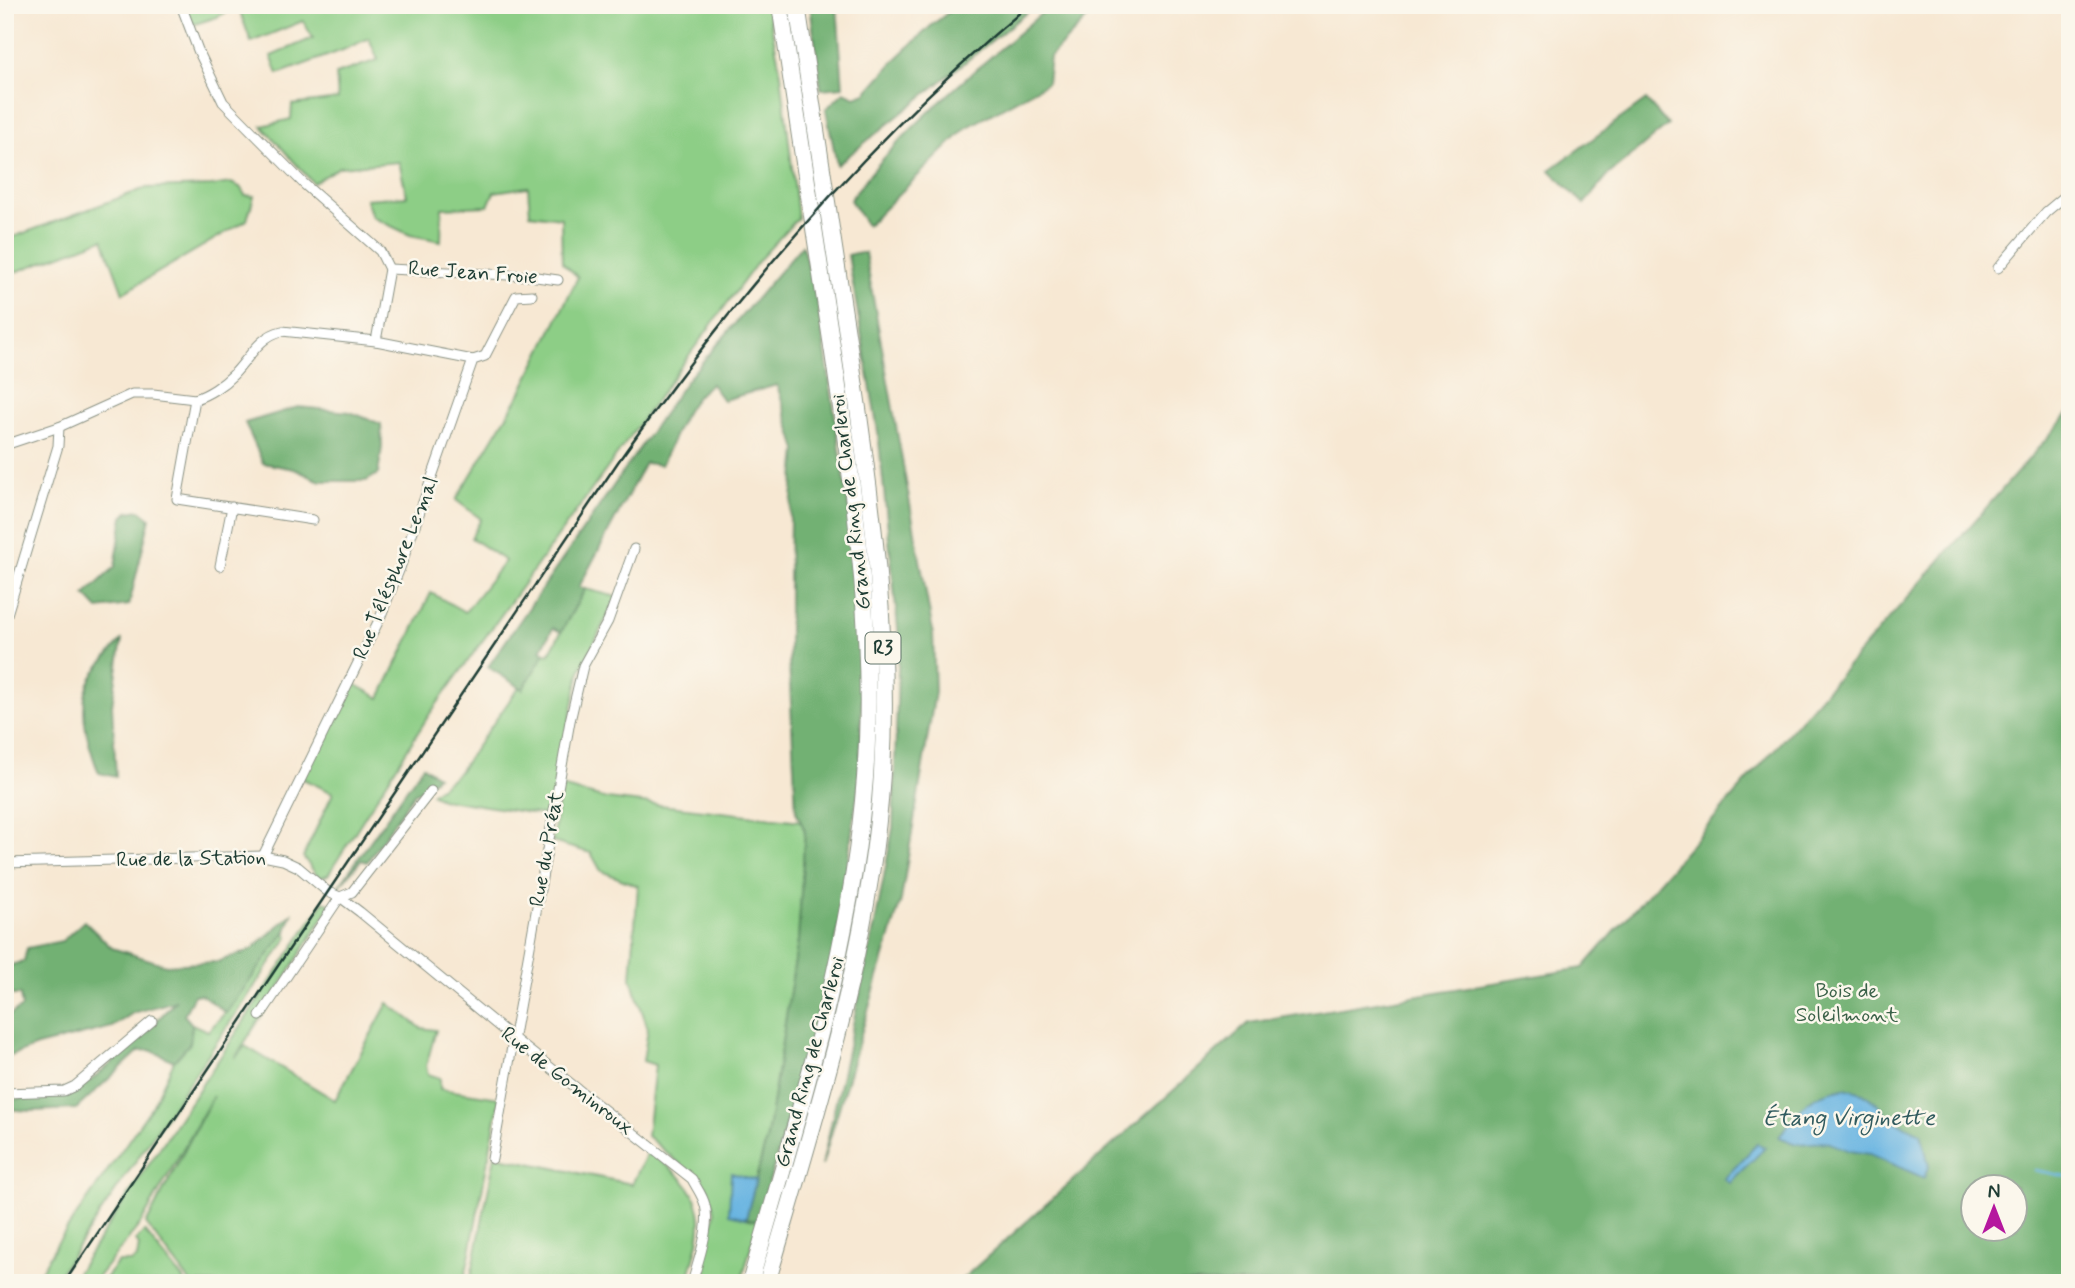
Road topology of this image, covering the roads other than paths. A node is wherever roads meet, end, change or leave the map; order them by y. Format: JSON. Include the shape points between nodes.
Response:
{"nodes":[{"id":1,"x":181,"y":5,"type":"edge"},
{"id":2,"x":780,"y":5,"type":"edge"},
{"id":3,"x":797,"y":5,"type":"edge"},
{"id":4,"x":2070,"y":192,"type":"edge"},
{"id":5,"x":1998,"y":268,"type":"dead end"},
{"id":6,"x":389,"y":269,"type":"junction"},
{"id":7,"x":558,"y":280,"type":"dead end"},
{"id":8,"x":532,"y":295,"type":"dead end"},
{"id":9,"x":376,"y":341,"type":"junction"},
{"id":10,"x":473,"y":360,"type":"junction"},
{"id":11,"x":195,"y":399,"type":"junction"},
{"id":12,"x":59,"y":427,"type":"junction"},
{"id":13,"x":5,"y":445,"type":"edge"},
{"id":14,"x":232,"y":507,"type":"junction"},
{"id":15,"x":313,"y":520,"type":"dead end"},
{"id":16,"x":634,"y":549,"type":"dead end"},
{"id":17,"x":219,"y":566,"type":"dead end"},
{"id":18,"x":5,"y":621,"type":"edge"},
{"id":19,"x":431,"y":791,"type":"dead end"},
{"id":20,"x":263,"y":856,"type":"junction"},
{"id":21,"x":5,"y":863,"type":"edge"},
{"id":22,"x":340,"y":897,"type":"junction"},
{"id":23,"x":360,"y":912,"type":"joint"},
{"id":24,"x":260,"y":1016,"type":"dead end"},
{"id":25,"x":152,"y":1021,"type":"dead end"},
{"id":26,"x":513,"y":1038,"type":"junction"},
{"id":27,"x":5,"y":1093,"type":"edge"},
{"id":28,"x":492,"y":1159,"type":"dead end"},
{"id":29,"x":692,"y":1283,"type":"edge"},
{"id":30,"x":750,"y":1283,"type":"edge"},
{"id":31,"x":767,"y":1283,"type":"edge"}],
"edges":[{"from":1,"to":6,"type":"street","name":"Rue Jean Froie","via":[[223,102],[304,184],[380,251]]},
{"from":2,"to":30,"type":"highway","name":"Grand Ring de Charleroi","number":"R3","via":[[853,488],[865,614],[866,739],[863,799],[846,922]]},
{"from":3,"to":31,"type":"highway","name":"Grand Ring de Charleroi","number":"R3","via":[[877,551],[883,615],[883,738],[880,801],[862,925],[833,1049]]},
{"from":4,"to":5,"type":"street","via":[[2046,212]]},
{"from":6,"to":7,"type":"street","name":"Rue Jean Froie"},
{"from":6,"to":9,"type":"street","name":"Rue Jean Froie"},
{"from":8,"to":10,"type":"street","name":"Rue Télésphore Lemal","via":[[516,296],[485,356]]},
{"from":9,"to":10,"type":"street"},
{"from":9,"to":11,"type":"street","via":[[282,331],[271,334],[232,376]]},
{"from":10,"to":20,"type":"street","name":"Rue Télésphore Lemal","via":[[380,618]]},
{"from":11,"to":12,"type":"street","via":[[132,394]]},
{"from":11,"to":14,"type":"street","via":[[177,499]]},
{"from":12,"to":13,"type":"street"},
{"from":12,"to":18,"type":"street","via":[[58,446]]},
{"from":14,"to":15,"type":"street"},
{"from":14,"to":17,"type":"street"},
{"from":16,"to":26,"type":"street","name":"Rue du Préat","via":[[608,621],[583,666]]},
{"from":19,"to":22,"type":"street","via":[[352,892]]},
{"from":20,"to":21,"type":"street","name":"Rue de la Station"},
{"from":20,"to":22,"type":"street","name":"Rue de la Station","via":[[290,863]]},
{"from":22,"to":23,"type":"street","name":"Rue de la Station"},
{"from":22,"to":24,"type":"street"},
{"from":23,"to":26,"type":"street","name":"Rue de Gominroux"},
{"from":25,"to":27,"type":"street","via":[[75,1086],[64,1091]]},
{"from":26,"to":28,"type":"street","name":"Rue du Préat"},
{"from":26,"to":29,"type":"street","name":"Rue de Gominroux","via":[[692,1179],[706,1212]]}]}
